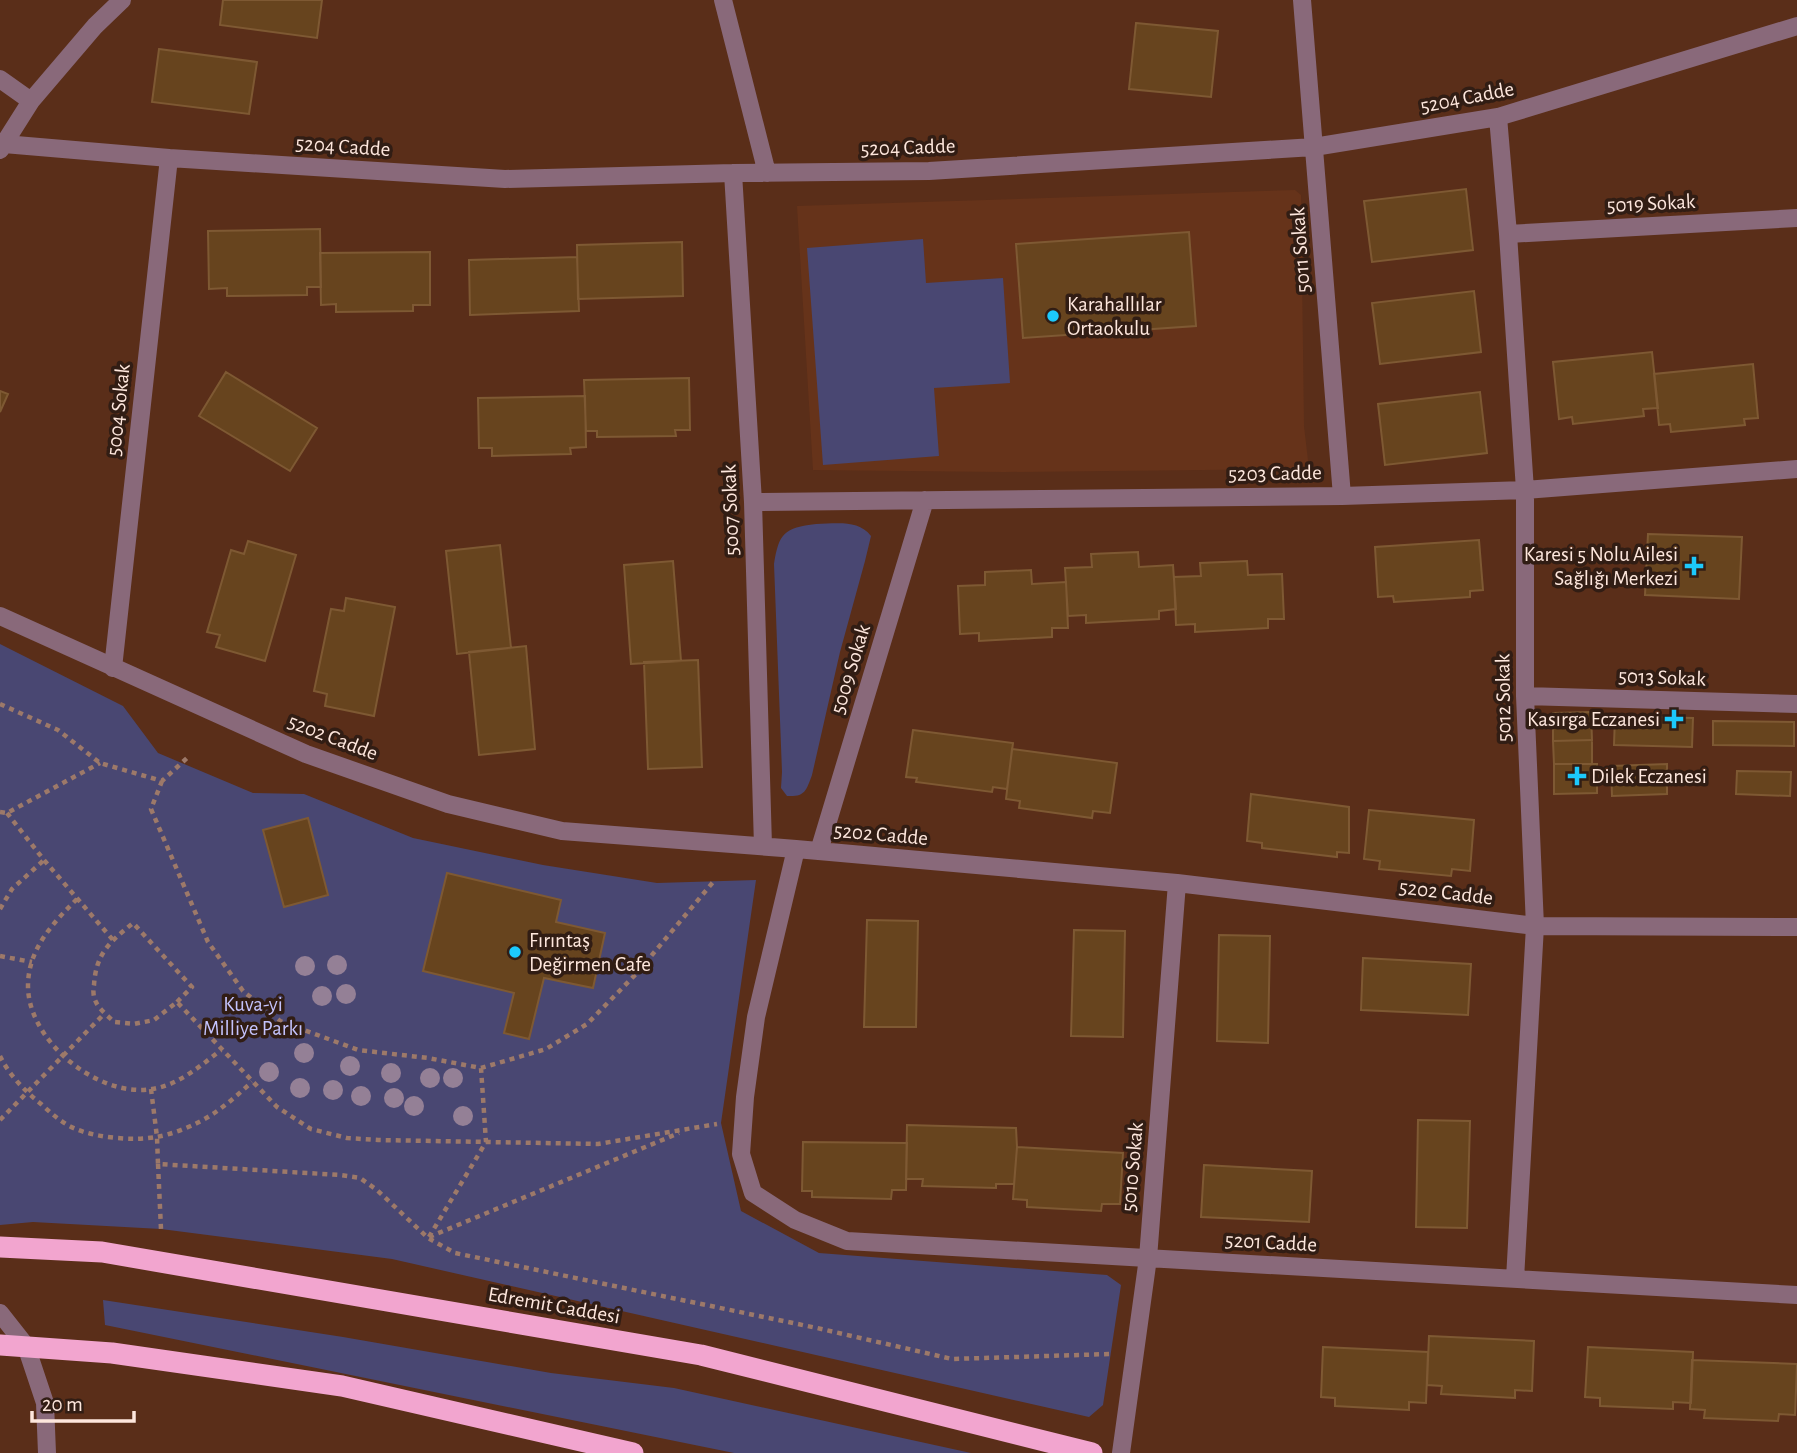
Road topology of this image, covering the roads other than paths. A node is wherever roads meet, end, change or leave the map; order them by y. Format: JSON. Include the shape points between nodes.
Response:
{"nodes":[{"id":1,"x":122,"y":0,"type":"edge"},
{"id":2,"x":723,"y":0,"type":"edge"},
{"id":3,"x":1302,"y":0,"type":"edge"},
{"id":4,"x":1797,"y":26,"type":"edge"},
{"id":5,"x":0,"y":79,"type":"edge"},
{"id":6,"x":31,"y":101,"type":"junction"},
{"id":7,"x":1498,"y":117,"type":"junction"},
{"id":8,"x":2,"y":147,"type":"edge"},
{"id":9,"x":1314,"y":147,"type":"junction"},
{"id":10,"x":169,"y":158,"type":"junction"},
{"id":11,"x":733,"y":173,"type":"junction"},
{"id":12,"x":766,"y":173,"type":"junction"},
{"id":13,"x":1797,"y":218,"type":"edge"},
{"id":14,"x":1508,"y":234,"type":"junction"},
{"id":15,"x":1797,"y":470,"type":"edge"},
{"id":16,"x":1525,"y":490,"type":"junction"},
{"id":17,"x":1342,"y":496,"type":"junction"},
{"id":18,"x":925,"y":500,"type":"junction"},
{"id":19,"x":753,"y":502,"type":"junction"},
{"id":20,"x":0,"y":616,"type":"edge"},
{"id":21,"x":113,"y":668,"type":"junction"},
{"id":22,"x":1525,"y":696,"type":"junction"},
{"id":23,"x":1797,"y":704,"type":"edge"},
{"id":24,"x":763,"y":846,"type":"junction"},
{"id":25,"x":796,"y":849,"type":"junction"},
{"id":26,"x":819,"y":851,"type":"junction"},
{"id":27,"x":1177,"y":883,"type":"junction"},
{"id":28,"x":1535,"y":926,"type":"junction"},
{"id":29,"x":1797,"y":927,"type":"edge"},
{"id":30,"x":0,"y":1247,"type":"edge"},
{"id":31,"x":1148,"y":1258,"type":"junction"},
{"id":32,"x":1515,"y":1279,"type":"junction"},
{"id":33,"x":1797,"y":1295,"type":"edge"},
{"id":34,"x":0,"y":1313,"type":"edge"},
{"id":35,"x":0,"y":1345,"type":"edge"},
{"id":36,"x":26,"y":1346,"type":"junction"},
{"id":37,"x":47,"y":1453,"type":"edge"},
{"id":38,"x":633,"y":1453,"type":"edge"},
{"id":39,"x":1092,"y":1453,"type":"edge"},
{"id":40,"x":1121,"y":1453,"type":"edge"}],
"edges":[{"from":1,"to":6,"type":"street"},
{"from":2,"to":12,"type":"street"},
{"from":3,"to":9,"type":"street","name":"5011 Sokak"},
{"from":4,"to":7,"type":"street","name":"5204 Cadde"},
{"from":5,"to":6,"type":"street"},
{"from":6,"to":8,"type":"street"},
{"from":7,"to":9,"type":"street","name":"5204 Cadde"},
{"from":7,"to":14,"type":"street","name":"5012 Sokak"},
{"from":8,"to":10,"type":"street","name":"5204 Cadde"},
{"from":9,"to":12,"type":"street","name":"5204 Cadde","via":[[929,171]]},
{"from":9,"to":17,"type":"street","name":"5011 Sokak"},
{"from":10,"to":11,"type":"street","name":"5204 Cadde","via":[[505,179]]},
{"from":10,"to":21,"type":"street","name":"5004 Sokak"},
{"from":11,"to":12,"type":"street","name":"5204 Cadde"},
{"from":11,"to":19,"type":"street","name":"5007 Sokak"},
{"from":13,"to":14,"type":"street","name":"5019 Sokak"},
{"from":14,"to":16,"type":"street","name":"5012 Sokak"},
{"from":15,"to":16,"type":"street","name":"5203 Cadde"},
{"from":16,"to":17,"type":"street","name":"5203 Cadde"},
{"from":16,"to":22,"type":"street","name":"5012 Sokak"},
{"from":17,"to":18,"type":"street","name":"5203 Cadde"},
{"from":18,"to":19,"type":"street","name":"5203 Cadde"},
{"from":18,"to":26,"type":"street","name":"5009 Sokak"},
{"from":19,"to":24,"type":"street","name":"5007 Sokak"},
{"from":20,"to":21,"type":"street","name":"5202 Cadde"},
{"from":21,"to":24,"type":"street","name":"5202 Cadde","via":[[306,754],[449,804],[562,831]]},
{"from":22,"to":23,"type":"street","name":"5013 Sokak"},
{"from":22,"to":28,"type":"street","name":"5012 Sokak"},
{"from":24,"to":25,"type":"street","name":"5202 Cadde"},
{"from":25,"to":26,"type":"street","name":"5202 Cadde"},
{"from":25,"to":31,"type":"street","name":"5201 Cadde","via":[[756,1017],[745,1097],[741,1154],[753,1194],[795,1220],[847,1241]]},
{"from":26,"to":27,"type":"street","name":"5202 Cadde"},
{"from":27,"to":28,"type":"street","name":"5202 Cadde"},
{"from":27,"to":31,"type":"street","name":"5010 Sokak"},
{"from":28,"to":29,"type":"street","name":"5202 Cadde"},
{"from":28,"to":32,"type":"street","name":"5012 Sokak"},
{"from":30,"to":39,"type":"highway","name":"Edremit Caddesi","via":[[102,1252],[701,1356]]},
{"from":31,"to":32,"type":"street","name":"5201 Cadde"},
{"from":31,"to":40,"type":"street","name":"5010 Sokak"},
{"from":32,"to":33,"type":"street","name":"5201 Cadde"},
{"from":34,"to":36,"type":"street"},
{"from":35,"to":36,"type":"highway"},
{"from":36,"to":37,"type":"street","via":[[45,1403]]},
{"from":36,"to":38,"type":"highway","via":[[112,1353],[342,1387]]}]}
